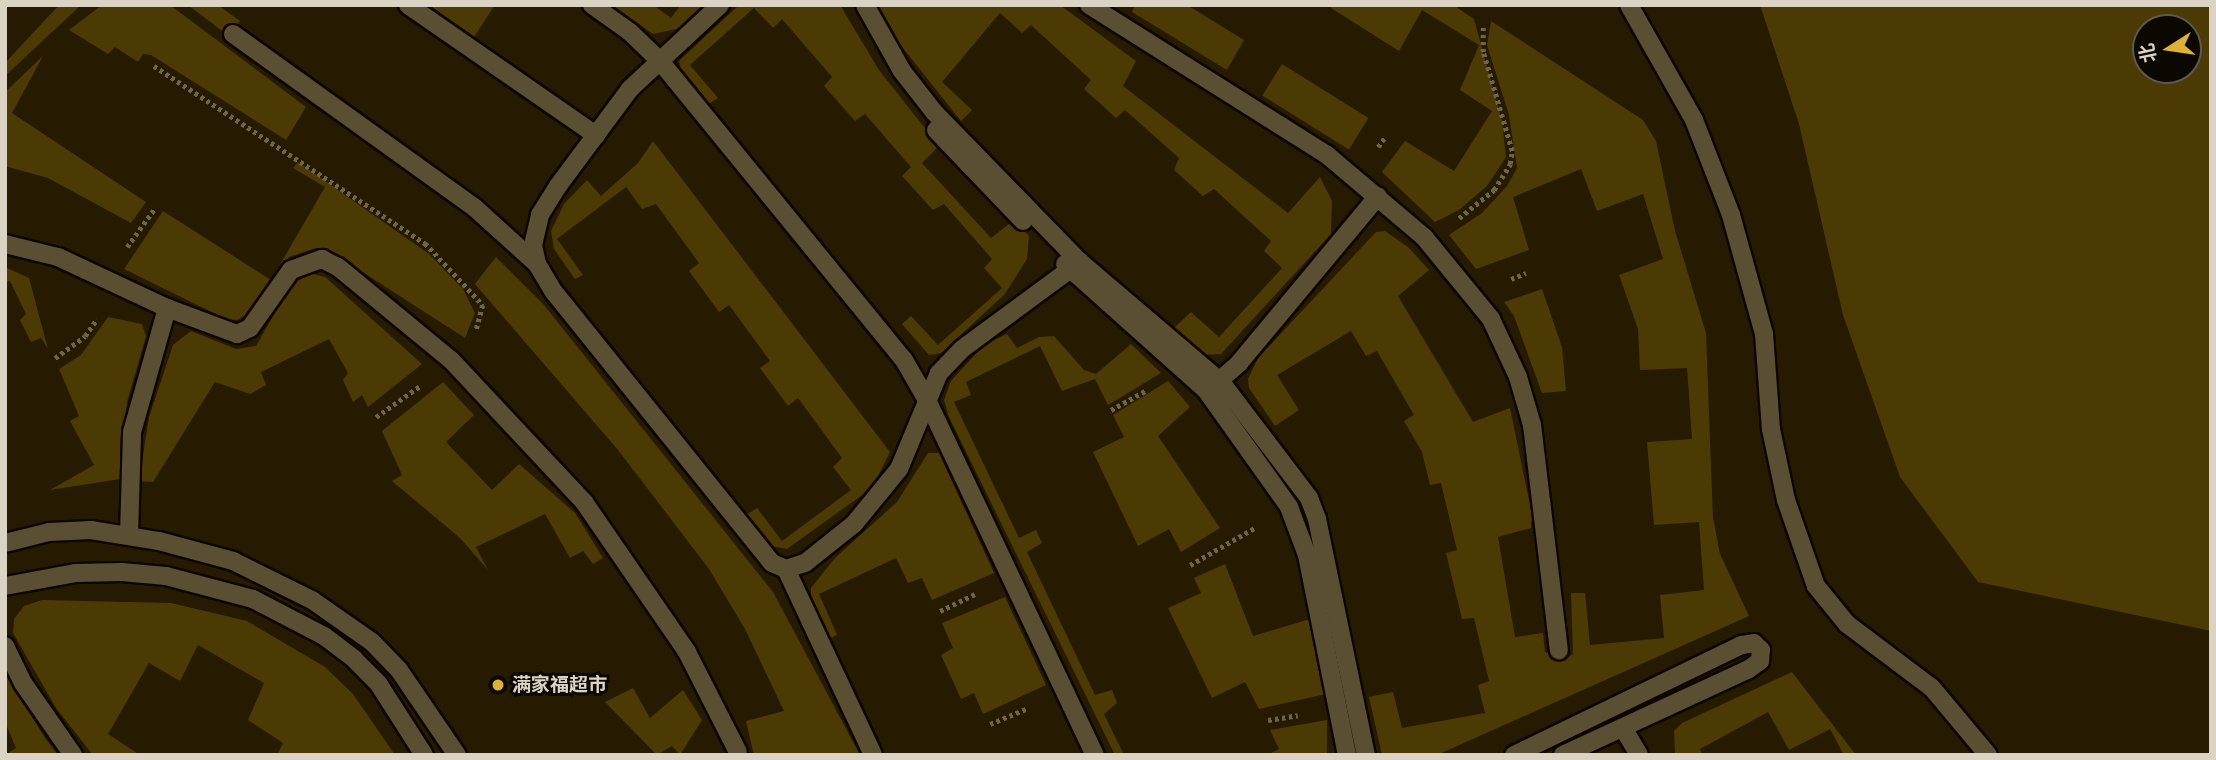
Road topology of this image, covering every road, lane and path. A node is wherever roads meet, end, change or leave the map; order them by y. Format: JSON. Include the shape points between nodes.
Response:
{"nodes":[{"id":1,"x":408,"y":5,"type":"edge"},
{"id":2,"x":592,"y":5,"type":"edge"},
{"id":3,"x":720,"y":5,"type":"edge"},
{"id":4,"x":853,"y":5,"type":"edge"},
{"id":5,"x":865,"y":5,"type":"edge"},
{"id":6,"x":1089,"y":5,"type":"edge"},
{"id":7,"x":1629,"y":5,"type":"edge"},
{"id":8,"x":1483,"y":24,"type":"dead end"},
{"id":9,"x":233,"y":33,"type":"dead end"},
{"id":10,"x":660,"y":61,"type":"junction"},
{"id":11,"x":154,"y":66,"type":"dead end"},
{"id":12,"x":596,"y":135,"type":"junction"},
{"id":13,"x":1378,"y":196,"type":"junction"},
{"id":14,"x":1424,"y":237,"type":"junction"},
{"id":15,"x":5,"y":244,"type":"edge"},
{"id":16,"x":537,"y":264,"type":"junction"},
{"id":17,"x":1075,"y":266,"type":"junction"},
{"id":18,"x":106,"y":281,"type":"junction"},
{"id":19,"x":167,"y":309,"type":"junction"},
{"id":20,"x":55,"y":358,"type":"dead end"},
{"id":21,"x":451,"y":360,"type":"junction"},
{"id":22,"x":1214,"y":386,"type":"junction"},
{"id":23,"x":927,"y":400,"type":"junction"},
{"id":24,"x":376,"y":417,"type":"dead end"},
{"id":25,"x":1289,"y":507,"type":"junction"},
{"id":26,"x":130,"y":535,"type":"junction"},
{"id":27,"x":5,"y":543,"type":"edge"},
{"id":28,"x":1191,"y":565,"type":"dead end"},
{"id":29,"x":786,"y":569,"type":"junction"},
{"id":30,"x":5,"y":586,"type":"edge"},
{"id":31,"x":5,"y":646,"type":"edge"},
{"id":32,"x":1559,"y":650,"type":"dead end"},
{"id":33,"x":1623,"y":728,"type":"junction"},
{"id":34,"x":738,"y":752,"type":"dead end"},
{"id":35,"x":73,"y":755,"type":"edge"},
{"id":36,"x":424,"y":755,"type":"edge"},
{"id":37,"x":457,"y":755,"type":"edge"},
{"id":38,"x":873,"y":755,"type":"edge"},
{"id":39,"x":1095,"y":755,"type":"edge"},
{"id":40,"x":1347,"y":755,"type":"edge"},
{"id":41,"x":1366,"y":755,"type":"edge"},
{"id":42,"x":1514,"y":755,"type":"edge"},
{"id":43,"x":1563,"y":755,"type":"edge"},
{"id":44,"x":1639,"y":755,"type":"edge"},
{"id":45,"x":1988,"y":755,"type":"edge"}],
"edges":[{"from":1,"to":12,"type":"street"},
{"from":2,"to":10,"type":"street"},
{"from":3,"to":10,"type":"street"},
{"from":4,"to":17,"type":"street","via":[[892,74],[925,117]]},
{"from":5,"to":17,"type":"street","via":[[902,71],[934,112]]},
{"from":6,"to":13,"type":"street","via":[[1327,155]]},
{"from":7,"to":45,"type":"street","via":[[1694,120],[1731,215],[1764,334],[1771,429],[1786,500],[1816,586],[1847,624],[1932,688]]},
{"from":8,"to":14,"type":"path","via":[[1483,52],[1510,136],[1510,164],[1494,190],[1479,203]]},
{"from":9,"to":16,"type":"street","via":[[475,208]]},
{"from":10,"to":12,"type":"street","via":[[630,89]]},
{"from":10,"to":23,"type":"street","via":[[874,320]]},
{"from":11,"to":21,"type":"path","via":[[316,168],[444,260],[483,305],[483,319],[474,335]]},
{"from":12,"to":16,"type":"street","via":[[540,215],[533,245]]},
{"from":13,"to":14,"type":"street"},
{"from":13,"to":22,"type":"street"},
{"from":14,"to":32,"type":"street","via":[[1491,319],[1518,377],[1543,491]]},
{"from":15,"to":18,"type":"street","via":[[58,257]]},
{"from":16,"to":29,"type":"street","via":[[763,555]]},
{"from":17,"to":22,"type":"street"},
{"from":17,"to":23,"type":"street","via":[[962,349],[939,373]]},
{"from":18,"to":19,"type":"street"},
{"from":18,"to":20,"type":"path","via":[[97,320],[79,342]]},
{"from":19,"to":21,"type":"street","via":[[237,334],[250,328],[290,270],[322,259],[338,267]]},
{"from":19,"to":26,"type":"street","via":[[132,432]]},
{"from":21,"to":24,"type":"path"},
{"from":21,"to":34,"type":"street","via":[[584,502],[687,652]]},
{"from":22,"to":25,"type":"street"},
{"from":22,"to":41,"type":"street","via":[[1278,452],[1309,498]]},
{"from":23,"to":29,"type":"street","via":[[909,448],[879,496],[828,547]]},
{"from":23,"to":39,"type":"street"},
{"from":25,"to":28,"type":"path"},
{"from":25,"to":40,"type":"street","via":[[1307,555]]},
{"from":26,"to":27,"type":"street","via":[[49,532]]},
{"from":26,"to":37,"type":"street","via":[[233,561],[344,621],[399,670]]},
{"from":29,"to":38,"type":"street"},
{"from":30,"to":36,"type":"street","via":[[64,574],[122,572],[166,576],[253,599],[324,636],[354,659],[378,684]]},
{"from":31,"to":35,"type":"street","via":[[23,682]]},
{"from":33,"to":42,"type":"street","via":[[1749,669],[1760,662],[1761,650],[1754,643],[1742,645]]},
{"from":33,"to":43,"type":"street"},
{"from":33,"to":44,"type":"street"}]}
